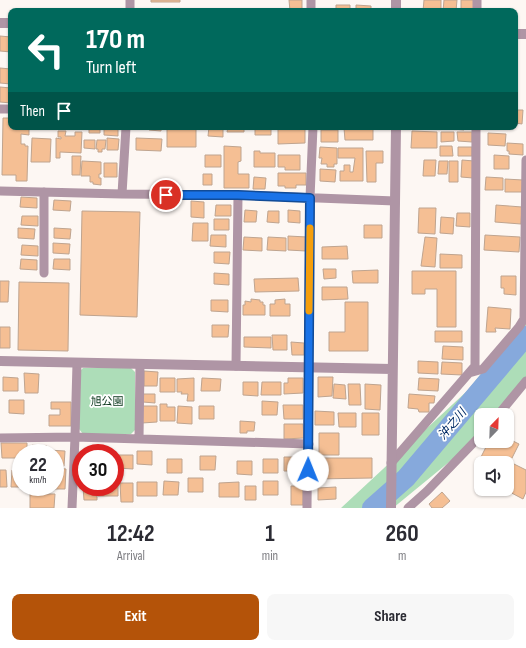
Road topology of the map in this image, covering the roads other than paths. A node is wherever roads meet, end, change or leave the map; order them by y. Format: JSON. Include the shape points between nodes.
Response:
{"nodes":[{"id":1,"x":126,"y":130,"type":"edge"},
{"id":2,"x":313,"y":130,"type":"edge"},
{"id":3,"x":396,"y":130,"type":"edge"},
{"id":4,"x":476,"y":130,"type":"edge"},
{"id":5,"x":526,"y":160,"type":"edge"},
{"id":6,"x":0,"y":191,"type":"edge"},
{"id":7,"x":44,"y":192,"type":"junction"},
{"id":8,"x":122,"y":194,"type":"junction"},
{"id":9,"x":238,"y":195,"type":"junction"},
{"id":10,"x":310,"y":198,"type":"junction"},
{"id":11,"x":395,"y":201,"type":"junction"},
{"id":12,"x":44,"y":273,"type":"dead end"},
{"id":13,"x":0,"y":361,"type":"edge"},
{"id":14,"x":77,"y":363,"type":"junction"},
{"id":15,"x":140,"y":364,"type":"junction"},
{"id":16,"x":236,"y":366,"type":"junction"},
{"id":17,"x":309,"y":367,"type":"junction"},
{"id":18,"x":392,"y":369,"type":"junction"},
{"id":19,"x":469,"y":373,"type":"junction"},
{"id":20,"x":526,"y":381,"type":"edge"},
{"id":21,"x":504,"y":408,"type":"edge"},
{"id":22,"x":75,"y":437,"type":"junction"},
{"id":23,"x":0,"y":438,"type":"edge"},
{"id":24,"x":139,"y":439,"type":"junction"},
{"id":25,"x":474,"y":442,"type":"edge"},
{"id":26,"x":309,"y":444,"type":"junction"},
{"id":27,"x":391,"y":463,"type":"junction"},
{"id":28,"x":72,"y":508,"type":"edge"},
{"id":29,"x":307,"y":508,"type":"edge"},
{"id":30,"x":391,"y":508,"type":"edge"},
{"id":31,"x":408,"y":508,"type":"edge"}],
"edges":[{"from":1,"to":8,"type":"street"},
{"from":2,"to":10,"type":"street"},
{"from":3,"to":11,"type":"street"},
{"from":4,"to":19,"type":"street","via":[[475,366]]},
{"from":5,"to":19,"type":"street","via":[[524,319],[483,369]]},
{"from":6,"to":7,"type":"street"},
{"from":7,"to":8,"type":"street"},
{"from":7,"to":12,"type":"street"},
{"from":8,"to":9,"type":"street"},
{"from":9,"to":10,"type":"street"},
{"from":9,"to":16,"type":"street"},
{"from":10,"to":11,"type":"street"},
{"from":10,"to":17,"type":"street"},
{"from":11,"to":18,"type":"street"},
{"from":13,"to":14,"type":"street"},
{"from":14,"to":15,"type":"street"},
{"from":14,"to":22,"type":"street"},
{"from":15,"to":16,"type":"street"},
{"from":15,"to":24,"type":"street"},
{"from":16,"to":17,"type":"street"},
{"from":17,"to":18,"type":"street"},
{"from":17,"to":26,"type":"street"},
{"from":18,"to":27,"type":"street"},
{"from":19,"to":27,"type":"street"},
{"from":20,"to":21,"type":"street"},
{"from":22,"to":23,"type":"street"},
{"from":22,"to":24,"type":"street"},
{"from":22,"to":28,"type":"street"},
{"from":24,"to":26,"type":"street"},
{"from":25,"to":31,"type":"street"},
{"from":26,"to":29,"type":"street"},
{"from":27,"to":30,"type":"street"}]}
